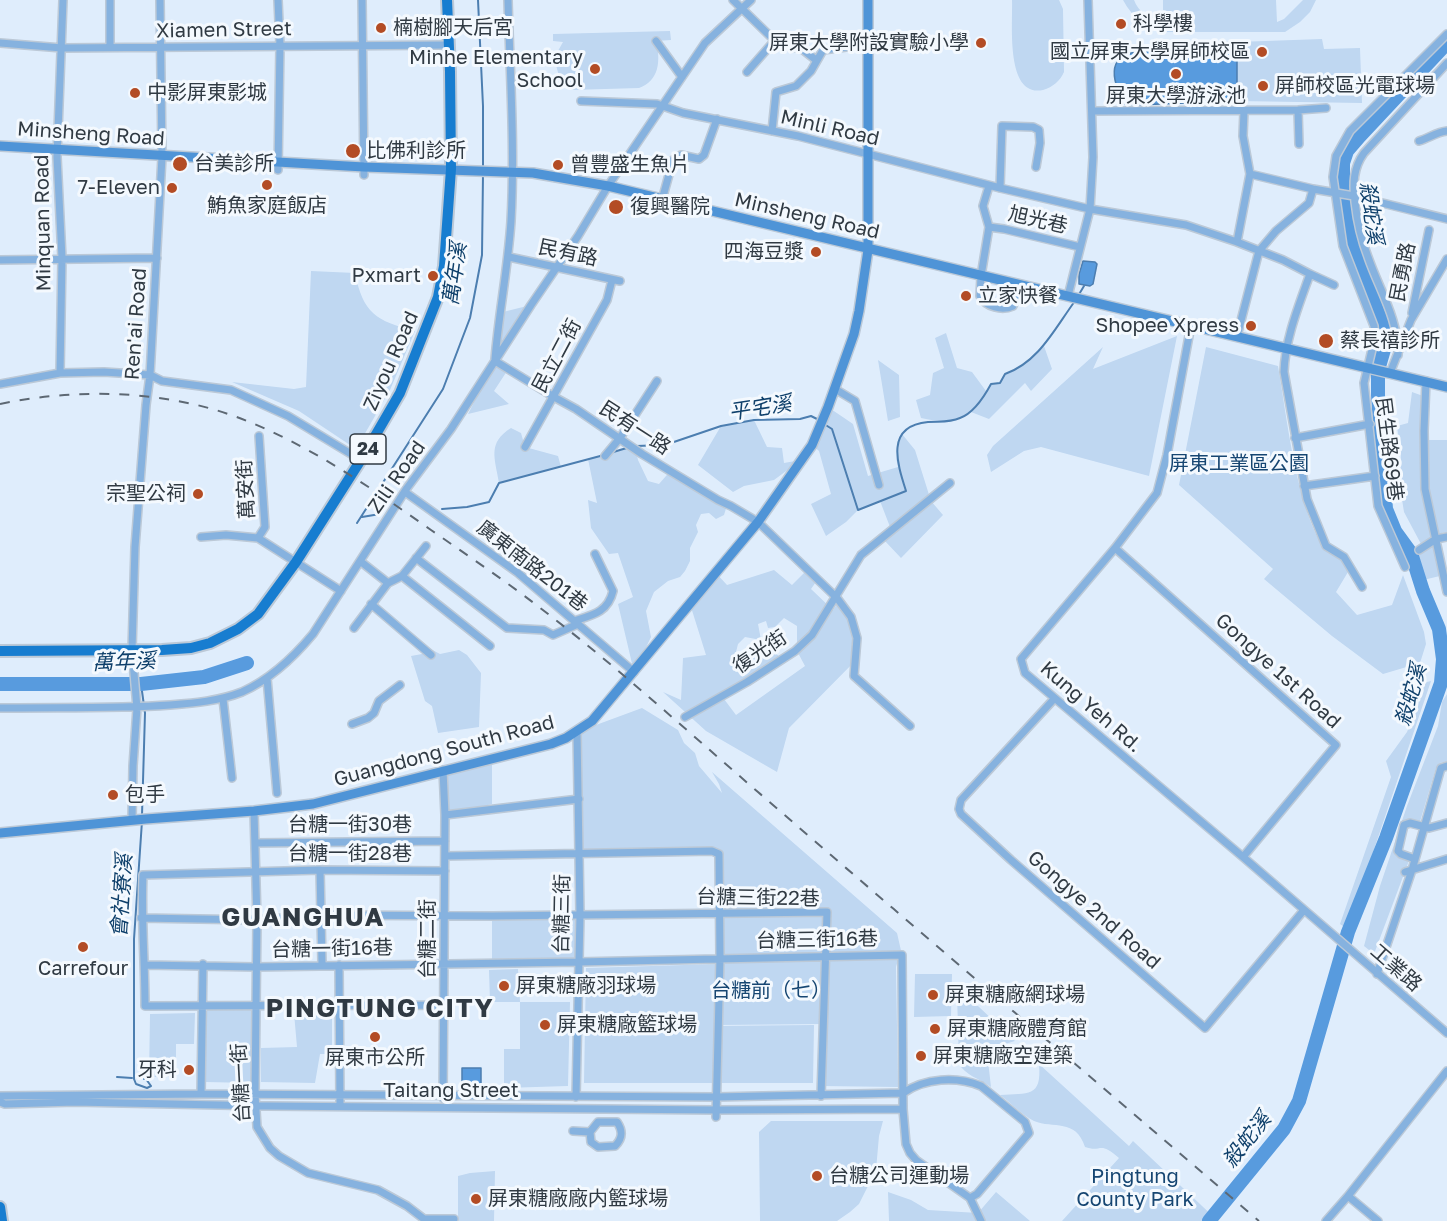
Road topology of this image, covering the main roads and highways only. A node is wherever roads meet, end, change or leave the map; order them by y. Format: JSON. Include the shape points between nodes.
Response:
{"nodes":[{"id":1,"x":447,"y":0,"type":"edge"},
{"id":2,"x":0,"y":651,"type":"edge"},
{"id":3,"x":0,"y":1207,"type":"edge"},
{"id":4,"x":2,"y":1221,"type":"edge"}],
"edges":[{"from":1,"to":2,"type":"main road","name":"Ziyou Road","number":"24","via":[[451,170],[438,297],[400,393],[296,562],[258,614],[210,643],[191,648]]},
{"from":3,"to":4,"type":"main road"}]}
